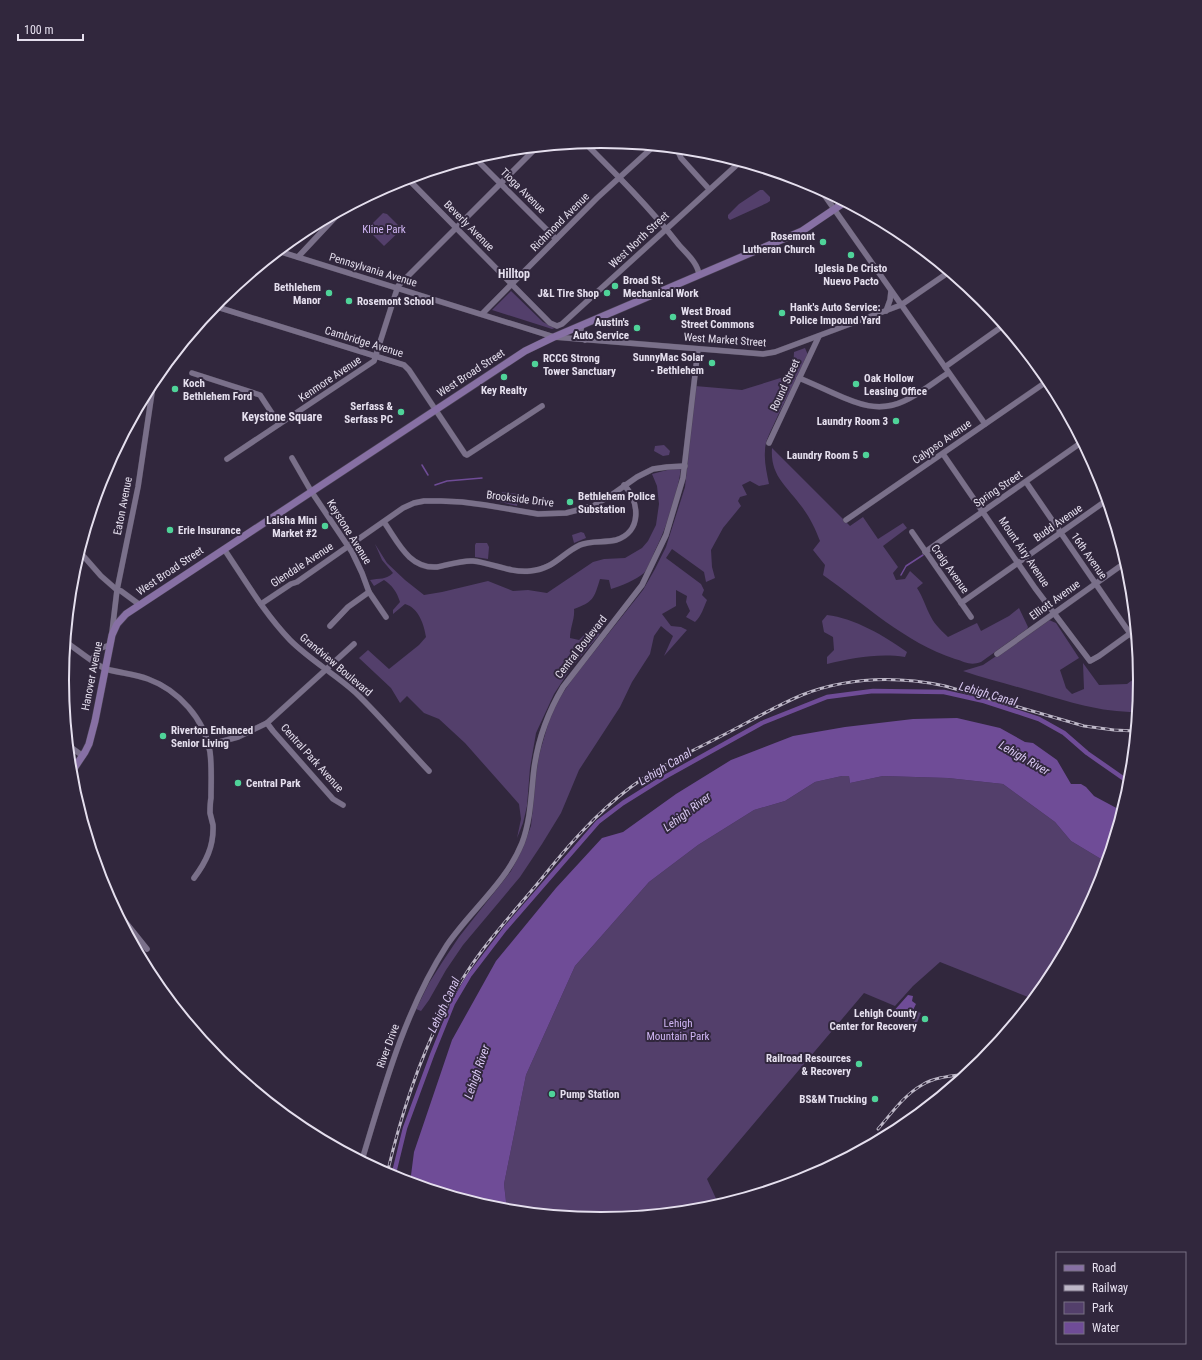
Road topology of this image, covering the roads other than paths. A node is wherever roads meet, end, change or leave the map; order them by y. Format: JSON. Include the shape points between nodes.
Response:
{"nodes":[{"id":1,"x":590,"y":148,"type":"edge"},
{"id":2,"x":649,"y":151,"type":"edge"},
{"id":3,"x":531,"y":153,"type":"edge"},
{"id":4,"x":680,"y":154,"type":"edge"},
{"id":5,"x":480,"y":162,"type":"edge"},
{"id":6,"x":736,"y":165,"type":"edge"},
{"id":7,"x":620,"y":178,"type":"junction"},
{"id":8,"x":412,"y":183,"type":"edge"},
{"id":9,"x":501,"y":183,"type":"junction"},
{"id":10,"x":709,"y":189,"type":"junction"},
{"id":11,"x":827,"y":199,"type":"edge"},
{"id":12,"x":841,"y":205,"type":"edge"},
{"id":13,"x":835,"y":210,"type":"junction"},
{"id":14,"x":331,"y":221,"type":"edge"},
{"id":15,"x":456,"y":227,"type":"junction"},
{"id":16,"x":666,"y":228,"type":"junction"},
{"id":17,"x":556,"y":239,"type":"junction"},
{"id":18,"x":284,"y":253,"type":"edge"},
{"id":19,"x":298,"y":257,"type":"junction"},
{"id":20,"x":699,"y":275,"type":"junction"},
{"id":21,"x":945,"y":275,"type":"edge"},
{"id":22,"x":512,"y":284,"type":"junction"},
{"id":23,"x":397,"y":288,"type":"junction"},
{"id":24,"x":891,"y":291,"type":"junction"},
{"id":25,"x":901,"y":305,"type":"junction"},
{"id":26,"x":221,"y":308,"type":"edge"},
{"id":27,"x":886,"y":311,"type":"junction"},
{"id":28,"x":482,"y":314,"type":"junction"},
{"id":29,"x":550,"y":323,"type":"joint"},
{"id":30,"x":582,"y":325,"type":"junction"},
{"id":31,"x":1000,"y":328,"type":"edge"},
{"id":32,"x":819,"y":336,"type":"junction"},
{"id":33,"x":554,"y":337,"type":"junction"},
{"id":34,"x":584,"y":340,"type":"junction"},
{"id":35,"x":698,"y":349,"type":"junction"},
{"id":36,"x":375,"y":356,"type":"junction"},
{"id":37,"x":944,"y":367,"type":"junction"},
{"id":38,"x":948,"y":372,"type":"junction"},
{"id":39,"x":192,"y":373,"type":"dead end"},
{"id":40,"x":799,"y":378,"type":"junction"},
{"id":41,"x":1043,"y":384,"type":"edge"},
{"id":42,"x":152,"y":396,"type":"edge"},
{"id":43,"x":542,"y":406,"type":"dead end"},
{"id":44,"x":435,"y":410,"type":"junction"},
{"id":45,"x":279,"y":424,"type":"junction"},
{"id":46,"x":985,"y":424,"type":"junction"},
{"id":47,"x":769,"y":443,"type":"dead end"},
{"id":48,"x":1078,"y":445,"type":"edge"},
{"id":49,"x":942,"y":454,"type":"junction"},
{"id":50,"x":292,"y":458,"type":"dead end"},
{"id":51,"x":227,"y":459,"type":"dead end"},
{"id":52,"x":684,"y":466,"type":"junction"},
{"id":53,"x":1026,"y":482,"type":"junction"},
{"id":54,"x":624,"y":486,"type":"junction"},
{"id":55,"x":311,"y":491,"type":"junction"},
{"id":56,"x":414,"y":503,"type":"joint"},
{"id":57,"x":1103,"y":503,"type":"edge"},
{"id":58,"x":983,"y":511,"type":"junction"},
{"id":59,"x":846,"y":520,"type":"dead end"},
{"id":60,"x":384,"y":522,"type":"junction"},
{"id":61,"x":912,"y":532,"type":"dead end"},
{"id":62,"x":1061,"y":533,"type":"junction"},
{"id":63,"x":349,"y":547,"type":"junction"},
{"id":64,"x":224,"y":549,"type":"junction"},
{"id":65,"x":925,"y":552,"type":"junction"},
{"id":66,"x":84,"y":556,"type":"edge"},
{"id":67,"x":1019,"y":562,"type":"junction"},
{"id":68,"x":1121,"y":566,"type":"edge"},
{"id":69,"x":1096,"y":583,"type":"junction"},
{"id":70,"x":117,"y":590,"type":"junction"},
{"id":71,"x":370,"y":592,"type":"junction"},
{"id":72,"x":961,"y":603,"type":"junction"},
{"id":73,"x":261,"y":604,"type":"junction"},
{"id":74,"x":140,"y":605,"type":"junction"},
{"id":75,"x":133,"y":609,"type":"joint"},
{"id":76,"x":1054,"y":613,"type":"junction"},
{"id":77,"x":386,"y":617,"type":"dead end"},
{"id":78,"x":971,"y":617,"type":"dead end"},
{"id":79,"x":330,"y":626,"type":"dead end"},
{"id":80,"x":1130,"y":630,"type":"edge"},
{"id":81,"x":1131,"y":633,"type":"edge"},
{"id":82,"x":112,"y":635,"type":"junction"},
{"id":83,"x":354,"y":644,"type":"dead end"},
{"id":84,"x":70,"y":645,"type":"edge"},
{"id":85,"x":110,"y":645,"type":"junction"},
{"id":86,"x":997,"y":654,"type":"dead end"},
{"id":87,"x":92,"y":659,"type":"junction"},
{"id":88,"x":105,"y":668,"type":"junction"},
{"id":89,"x":327,"y":669,"type":"junction"},
{"id":90,"x":267,"y":723,"type":"junction"},
{"id":91,"x":208,"y":745,"type":"junction"},
{"id":92,"x":74,"y":750,"type":"edge"},
{"id":93,"x":83,"y":756,"type":"junction"},
{"id":94,"x":76,"y":766,"type":"edge"},
{"id":95,"x":429,"y":772,"type":"dead end"},
{"id":96,"x":343,"y":804,"type":"dead end"},
{"id":97,"x":194,"y":878,"type":"dead end"},
{"id":98,"x":132,"y":931,"type":"edge"},
{"id":99,"x":448,"y":945,"type":"joint"},
{"id":100,"x":147,"y":949,"type":"dead end"},
{"id":101,"x":363,"y":1156,"type":"edge"}],
"edges":[{"from":1,"to":7,"type":"street"},
{"from":2,"to":7,"type":"street","name":"Richmond Avenue"},
{"from":3,"to":9,"type":"street","name":"Kenmore Avenue"},
{"from":4,"to":10,"type":"street"},
{"from":5,"to":9,"type":"street","name":"Tioga Avenue"},
{"from":6,"to":10,"type":"street","name":"West North Street"},
{"from":7,"to":16,"type":"street"},
{"from":7,"to":17,"type":"street","name":"Richmond Avenue"},
{"from":8,"to":15,"type":"street","name":"Beverly Avenue"},
{"from":9,"to":15,"type":"street","name":"Kenmore Avenue"},
{"from":9,"to":17,"type":"street","name":"Tioga Avenue"},
{"from":10,"to":16,"type":"street","name":"West North Street"},
{"from":11,"to":13,"type":"street"},
{"from":12,"to":13,"type":"main road","name":"West Broad Street"},
{"from":13,"to":20,"type":"main road","name":"West Broad Street","via":[[802,231]]},
{"from":13,"to":24,"type":"street"},
{"from":14,"to":19,"type":"street"},
{"from":15,"to":22,"type":"street","name":"Beverly Avenue"},
{"from":15,"to":23,"type":"street","name":"Kenmore Avenue"},
{"from":16,"to":20,"type":"street","via":[[695,265]]},
{"from":16,"to":29,"type":"street","name":"West North Street","via":[[562,324],[556,326]]},
{"from":17,"to":22,"type":"street","name":"Richmond Avenue"},
{"from":18,"to":19,"type":"street","name":"Pennsylvania Avenue"},
{"from":19,"to":23,"type":"street","name":"Pennsylvania Avenue"},
{"from":20,"to":30,"type":"main road","name":"West Broad Street"},
{"from":21,"to":25,"type":"street","name":"West Market Street"},
{"from":22,"to":28,"type":"street","name":"Richmond Avenue"},
{"from":22,"to":29,"type":"street","name":"Beverly Avenue"},
{"from":23,"to":28,"type":"street","name":"Pennsylvania Avenue"},
{"from":23,"to":36,"type":"street","name":"Kenmore Avenue"},
{"from":24,"to":25,"type":"street"},
{"from":24,"to":27,"type":"street"},
{"from":25,"to":27,"type":"street","name":"West Market Street"},
{"from":25,"to":37,"type":"street"},
{"from":26,"to":36,"type":"street","name":"Cambridge Avenue"},
{"from":27,"to":32,"type":"street","name":"West Market Street"},
{"from":28,"to":33,"type":"street","name":"Pennsylvania Avenue"},
{"from":30,"to":33,"type":"main road","name":"West Broad Street"},
{"from":30,"to":34,"type":"street","via":[[580,333]]},
{"from":31,"to":37,"type":"street"},
{"from":32,"to":35,"type":"street","name":"West Market Street","via":[[763,354]]},
{"from":32,"to":40,"type":"street","name":"Round Street"},
{"from":33,"to":34,"type":"street","name":"West Market Street"},
{"from":33,"to":44,"type":"main road","name":"West Broad Street","via":[[525,351]]},
{"from":34,"to":35,"type":"street","name":"West Market Street"},
{"from":35,"to":52,"type":"street","name":"Central Boulevard"},
{"from":36,"to":44,"type":"street","name":"Cambridge Avenue","via":[[401,363],[408,368]]},
{"from":36,"to":45,"type":"street","name":"Kenmore Avenue","via":[[374,361]]},
{"from":37,"to":38,"type":"street"},
{"from":38,"to":40,"type":"street","via":[[905,401],[881,407],[856,403]]},
{"from":38,"to":46,"type":"street"},
{"from":39,"to":45,"type":"street","via":[[260,395]]},
{"from":40,"to":47,"type":"street","name":"Round Street"},
{"from":41,"to":46,"type":"street","name":"Calypso Avenue"},
{"from":42,"to":70,"type":"street","name":"Eaton Avenue","via":[[138,486]]},
{"from":43,"to":44,"type":"street","name":"Cambridge Avenue","via":[[469,455],[465,454]]},
{"from":44,"to":55,"type":"main road","name":"West Broad Street"},
{"from":45,"to":51,"type":"street","name":"Kenmore Avenue"},
{"from":46,"to":49,"type":"street","name":"Calypso Avenue"},
{"from":48,"to":53,"type":"street","name":"Spring Street"},
{"from":49,"to":58,"type":"street","name":"Mount Airy Avenue"},
{"from":49,"to":59,"type":"street","name":"Calypso Avenue"},
{"from":50,"to":55,"type":"street","name":"Keystone Avenue"},
{"from":52,"to":54,"type":"street","name":"Brookside Drive","via":[[653,470],[637,476]]},
{"from":52,"to":99,"type":"street","name":"Central Boulevard","via":[[683,478],[666,535],[648,575],[562,687],[548,714],[536,754],[528,822],[522,843],[501,880]]},
{"from":53,"to":58,"type":"street","name":"Spring Street"},
{"from":53,"to":62,"type":"street","name":"16th Avenue"},
{"from":54,"to":56,"type":"street","name":"Brookside Drive","via":[[593,506],[575,512],[556,514],[538,514],[462,502]]},
{"from":54,"to":60,"type":"street","via":[[635,503],[637,514],[629,532],[614,540],[580,546],[554,564],[534,571],[513,570],[471,561],[432,568],[421,566],[411,559]]},
{"from":55,"to":63,"type":"street","name":"Keystone Avenue"},
{"from":55,"to":64,"type":"main road","name":"West Broad Street"},
{"from":56,"to":60,"type":"street","name":"Glendale Avenue"},
{"from":57,"to":62,"type":"street","name":"Budd Avenue"},
{"from":58,"to":65,"type":"street","name":"Spring Street"},
{"from":58,"to":67,"type":"street","name":"Mount Airy Avenue"},
{"from":60,"to":63,"type":"street","name":"Glendale Avenue"},
{"from":61,"to":65,"type":"street","name":"Craig Avenue"},
{"from":62,"to":67,"type":"street","name":"Budd Avenue"},
{"from":62,"to":69,"type":"street","name":"16th Avenue"},
{"from":63,"to":71,"type":"street","name":"Keystone Avenue"},
{"from":63,"to":73,"type":"street","name":"Glendale Avenue"},
{"from":64,"to":73,"type":"street","name":"Grandview Boulevard"},
{"from":64,"to":74,"type":"main road","name":"West Broad Street"},
{"from":65,"to":72,"type":"street","name":"Craig Avenue"},
{"from":66,"to":70,"type":"street"},
{"from":67,"to":72,"type":"street","name":"Budd Avenue"},
{"from":67,"to":76,"type":"street","name":"Mount Airy Avenue"},
{"from":68,"to":69,"type":"street","name":"Elliott Avenue"},
{"from":69,"to":76,"type":"street","name":"Elliott Avenue"},
{"from":69,"to":80,"type":"street","name":"16th Avenue"},
{"from":70,"to":74,"type":"street"},
{"from":70,"to":82,"type":"street","name":"Eaton Avenue"},
{"from":71,"to":77,"type":"street","name":"Keystone Avenue"},
{"from":71,"to":79,"type":"street","via":[[348,607]]},
{"from":72,"to":78,"type":"street","name":"Craig Avenue"},
{"from":73,"to":89,"type":"street","name":"Grandview Boulevard","via":[[291,640]]},
{"from":74,"to":75,"type":"main road","name":"West Broad Street"},
{"from":75,"to":82,"type":"main road","name":"Hanover Avenue","via":[[120,620]]},
{"from":76,"to":81,"type":"street","name":"Mount Airy Avenue","via":[[1090,661]]},
{"from":76,"to":86,"type":"street","name":"Elliott Avenue"},
{"from":82,"to":85,"type":"main road","name":"Hanover Avenue"},
{"from":83,"to":89,"type":"street"},
{"from":84,"to":87,"type":"street"},
{"from":85,"to":87,"type":"street","via":[[101,648]]},
{"from":85,"to":88,"type":"main road","name":"Hanover Avenue"},
{"from":87,"to":88,"type":"street"},
{"from":88,"to":91,"type":"street","via":[[148,679],[172,692],[192,713],[202,728]]},
{"from":88,"to":93,"type":"main road","name":"Hanover Avenue","via":[[92,732]]},
{"from":89,"to":90,"type":"street"},
{"from":89,"to":95,"type":"street","name":"Grandview Boulevard","via":[[357,694]]},
{"from":90,"to":91,"type":"street","via":[[238,737]]},
{"from":90,"to":96,"type":"street","name":"Central Park Avenue","via":[[333,799]]},
{"from":91,"to":97,"type":"street","via":[[213,839],[206,860]]},
{"from":92,"to":93,"type":"street"},
{"from":93,"to":94,"type":"main road","name":"Hanover Avenue"},
{"from":98,"to":100,"type":"street"},
{"from":99,"to":101,"type":"street","name":"River Drive","via":[[429,977],[404,1032]]}]}
